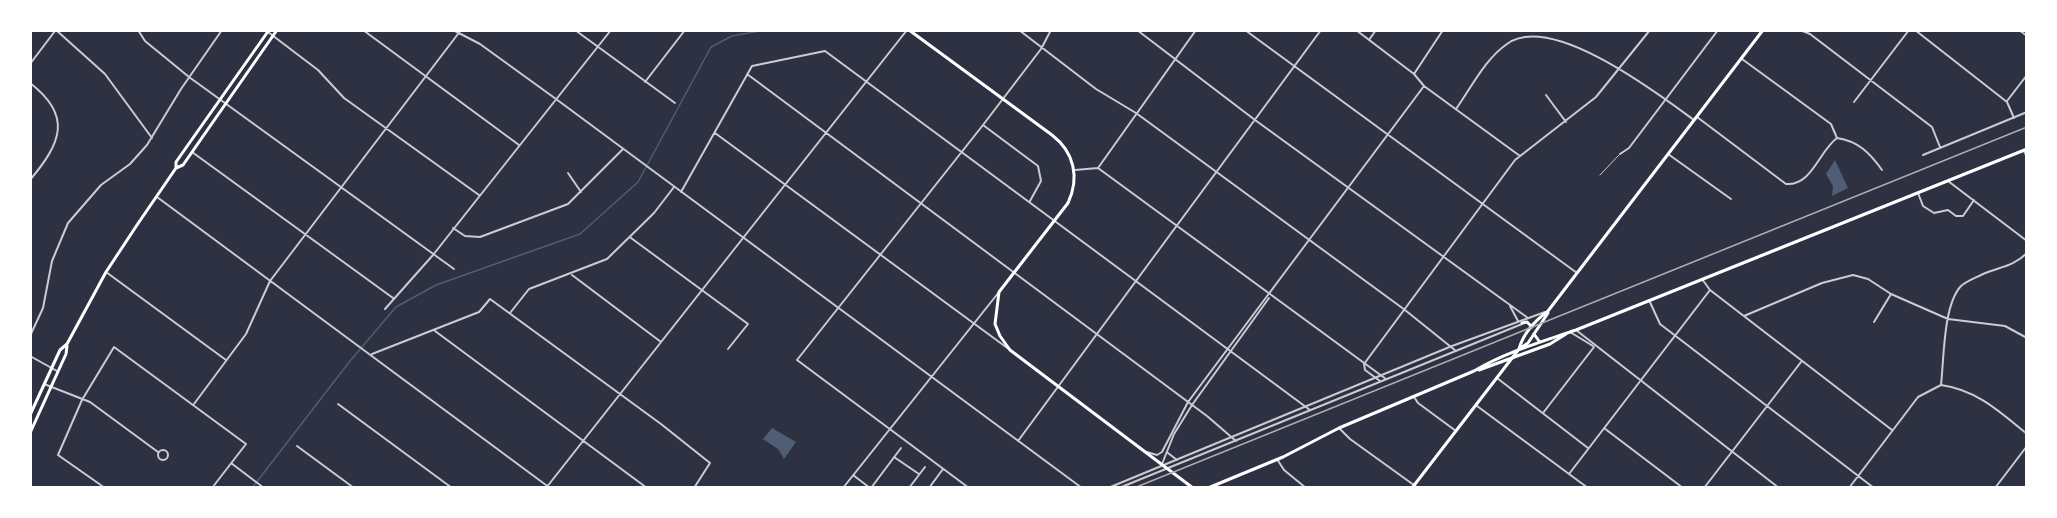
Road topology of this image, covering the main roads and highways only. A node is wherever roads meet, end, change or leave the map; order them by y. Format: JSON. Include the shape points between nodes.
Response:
{"nodes":[{"id":1,"x":277,"y":30,"type":"edge"},
{"id":2,"x":908,"y":30,"type":"edge"},
{"id":3,"x":1763,"y":30,"type":"edge"},
{"id":4,"x":268,"y":31,"type":"edge"},
{"id":5,"x":2026,"y":150,"type":"edge"},
{"id":6,"x":176,"y":168,"type":"junction"},
{"id":7,"x":1548,"y":311,"type":"junction"},
{"id":8,"x":1522,"y":323,"type":"road end"},
{"id":9,"x":1532,"y":327,"type":"junction"},
{"id":10,"x":1570,"y":332,"type":"junction"},
{"id":11,"x":1534,"y":334,"type":"junction"},
{"id":12,"x":1539,"y":341,"type":"junction"},
{"id":13,"x":67,"y":344,"type":"junction"},
{"id":14,"x":1519,"y":349,"type":"junction"},
{"id":15,"x":1512,"y":359,"type":"junction"},
{"id":16,"x":1474,"y":371,"type":"junction"},
{"id":17,"x":30,"y":415,"type":"edge"},
{"id":18,"x":30,"y":433,"type":"edge"},
{"id":19,"x":1413,"y":486,"type":"edge"},
{"id":20,"x":1193,"y":488,"type":"edge"},
{"id":21,"x":1208,"y":488,"type":"edge"}],
"edges":[{"from":1,"to":6,"type":"main road","via":[[183,165]]},
{"from":2,"to":20,"type":"main road","via":[[1058,139],[1075,170],[1071,196],[999,292],[995,324],[1010,351]]},
{"from":3,"to":7,"type":"main road"},
{"from":4,"to":6,"type":"main road","via":[[176,162]]},
{"from":5,"to":10,"type":"main road"},
{"from":6,"to":13,"type":"main road","via":[[106,272]]},
{"from":7,"to":9,"type":"main road"},
{"from":7,"to":11,"type":"main road"},
{"from":8,"to":9,"type":"main road"},
{"from":9,"to":14,"type":"main road"},
{"from":10,"to":12,"type":"main road"},
{"from":10,"to":15,"type":"main road"},
{"from":11,"to":12,"type":"main road"},
{"from":11,"to":14,"type":"main road"},
{"from":12,"to":14,"type":"main road"},
{"from":13,"to":17,"type":"main road","via":[[60,350]]},
{"from":13,"to":18,"type":"main road"},
{"from":14,"to":15,"type":"main road"},
{"from":14,"to":16,"type":"main road"},
{"from":15,"to":16,"type":"main road"},
{"from":15,"to":19,"type":"main road"},
{"from":16,"to":21,"type":"main road"}]}
